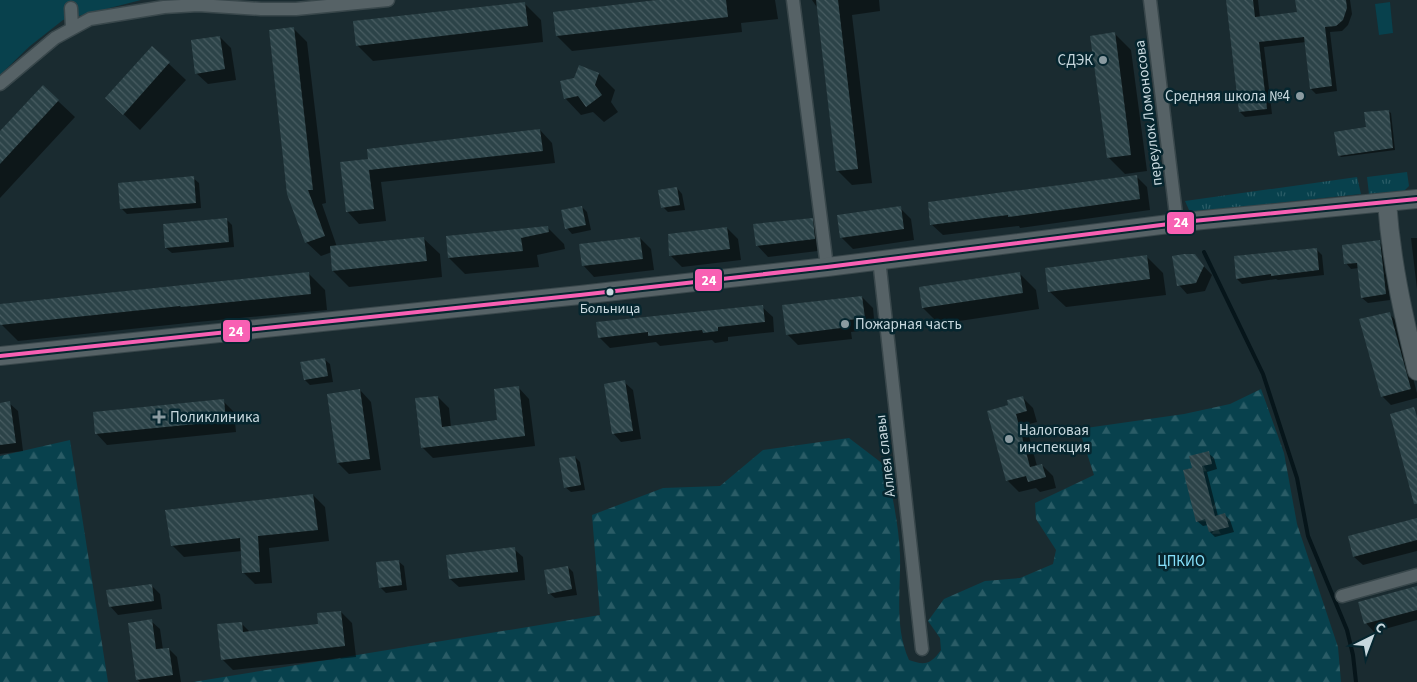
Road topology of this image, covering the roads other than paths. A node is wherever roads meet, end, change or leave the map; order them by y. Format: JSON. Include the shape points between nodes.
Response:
{"nodes":[{"id":1,"x":388,"y":0,"type":"edge"},
{"id":2,"x":793,"y":0,"type":"edge"},
{"id":3,"x":1150,"y":0,"type":"edge"},
{"id":4,"x":71,"y":8,"type":"dead end"},
{"id":5,"x":72,"y":27,"type":"junction"},
{"id":6,"x":0,"y":84,"type":"edge"},
{"id":7,"x":1417,"y":199,"type":"edge"},
{"id":8,"x":1388,"y":202,"type":"junction"},
{"id":9,"x":1177,"y":223,"type":"junction"},
{"id":10,"x":879,"y":259,"type":"junction"},
{"id":11,"x":827,"y":267,"type":"junction"},
{"id":12,"x":0,"y":356,"type":"edge"},
{"id":13,"x":1417,"y":371,"type":"edge"},
{"id":14,"x":1417,"y":575,"type":"edge"},
{"id":15,"x":1342,"y":596,"type":"dead end"},
{"id":16,"x":922,"y":649,"type":"dead end"}],
"edges":[{"from":1,"to":5,"type":"street","via":[[296,9],[198,5],[164,7],[90,19]]},
{"from":2,"to":11,"type":"street"},
{"from":3,"to":9,"type":"street","name":"переулок Ломоносова"},
{"from":4,"to":5,"type":"street"},
{"from":5,"to":6,"type":"street","via":[[32,55]]},
{"from":7,"to":8,"type":"street"},
{"from":8,"to":9,"type":"street"},
{"from":8,"to":13,"type":"street","via":[[1398,293]]},
{"from":9,"to":10,"type":"street"},
{"from":10,"to":11,"type":"street"},
{"from":10,"to":16,"type":"street","name":"Аллея славы"},
{"from":11,"to":12,"type":"street"},
{"from":14,"to":15,"type":"street"}]}
